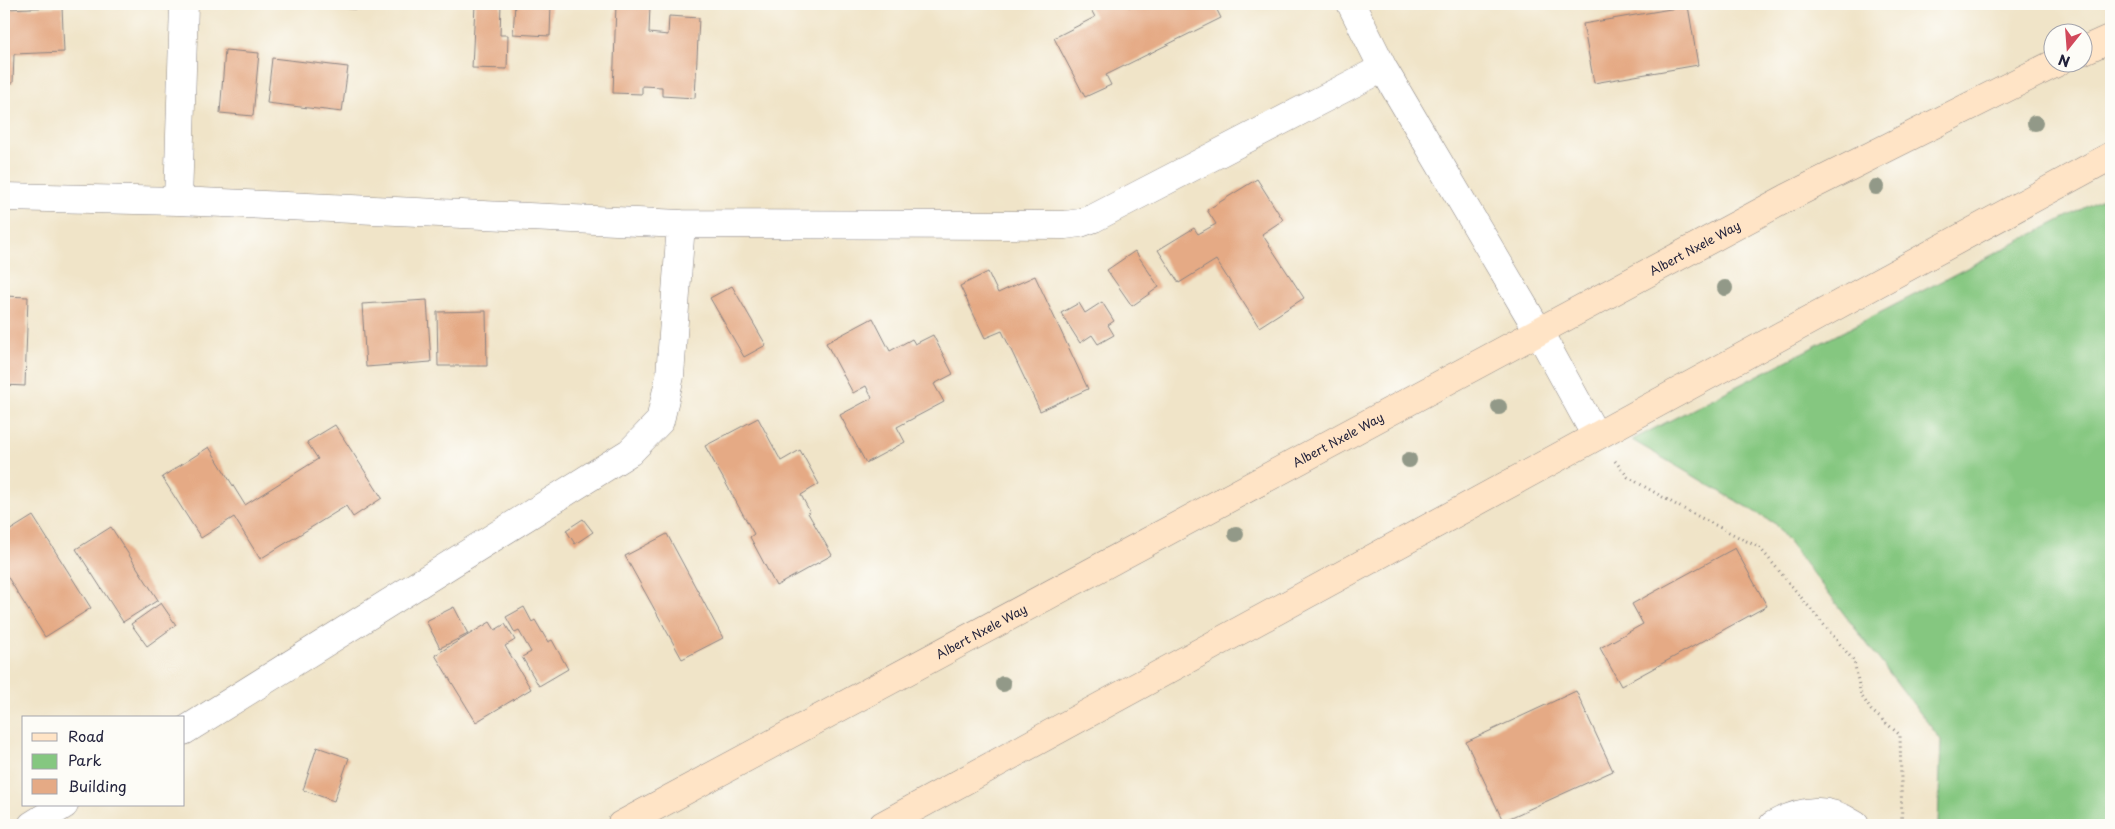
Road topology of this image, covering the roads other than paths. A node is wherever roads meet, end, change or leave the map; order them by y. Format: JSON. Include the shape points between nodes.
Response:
{"nodes":[{"id":1,"x":184,"y":4,"type":"edge"},
{"id":2,"x":1350,"y":4,"type":"edge"},
{"id":3,"x":2111,"y":38,"type":"edge"},
{"id":4,"x":2092,"y":47,"type":"edge"},
{"id":5,"x":1383,"y":68,"type":"junction"},
{"id":6,"x":2042,"y":70,"type":"edge"},
{"id":7,"x":2111,"y":156,"type":"edge"},
{"id":8,"x":4,"y":197,"type":"edge"},
{"id":9,"x":178,"y":201,"type":"junction"},
{"id":10,"x":681,"y":224,"type":"junction"},
{"id":11,"x":1539,"y":332,"type":"junction"},
{"id":12,"x":1596,"y":436,"type":"junction"},
{"id":13,"x":185,"y":730,"type":"edge"},
{"id":14,"x":62,"y":806,"type":"edge"},
{"id":15,"x":32,"y":825,"type":"edge"},
{"id":16,"x":621,"y":825,"type":"edge"},
{"id":17,"x":883,"y":825,"type":"edge"},
{"id":18,"x":1773,"y":825,"type":"edge"},
{"id":19,"x":1855,"y":825,"type":"edge"}],
"edges":[{"from":1,"to":9,"type":"street"},
{"from":2,"to":5,"type":"street"},
{"from":3,"to":4,"type":"main road"},
{"from":5,"to":10,"type":"street","via":[[1080,223]]},
{"from":5,"to":11,"type":"street"},
{"from":6,"to":11,"type":"main road","name":"Albert Nxele Way","via":[[1787,198]]},
{"from":7,"to":12,"type":"main road"},
{"from":8,"to":9,"type":"street"},
{"from":9,"to":10,"type":"street"},
{"from":10,"to":13,"type":"street","via":[[670,376],[660,421],[630,452]]},
{"from":11,"to":12,"type":"street"},
{"from":11,"to":16,"type":"main road","name":"Albert Nxele Way"},
{"from":12,"to":17,"type":"main road"},
{"from":14,"to":15,"type":"street"},
{"from":18,"to":19,"type":"street","via":[[1794,814],[1820,811]]}]}
